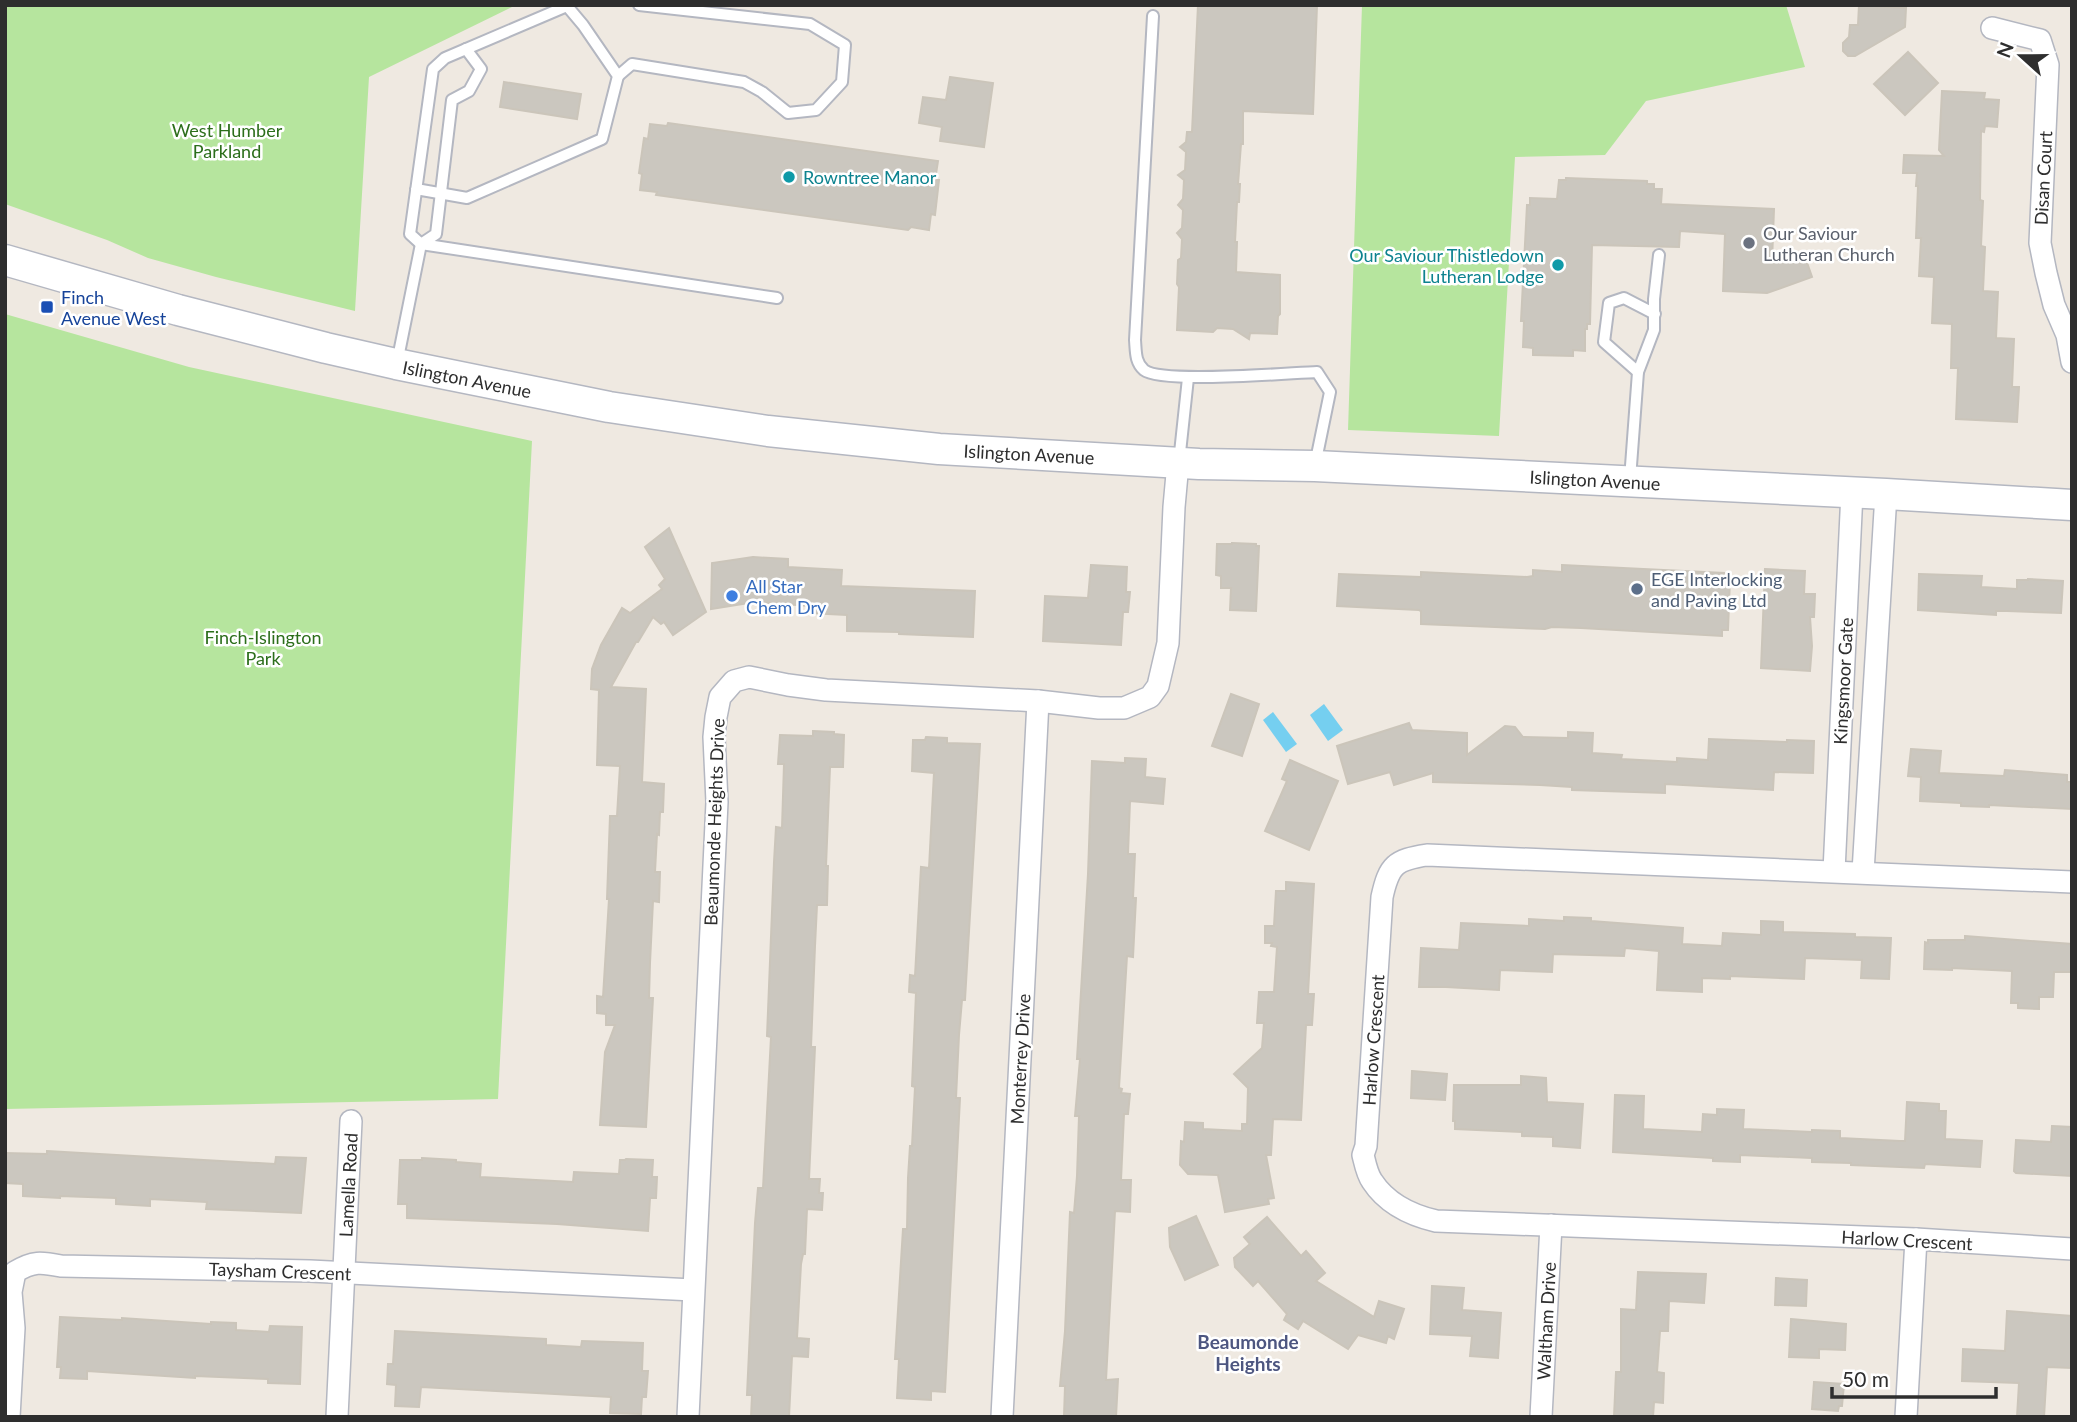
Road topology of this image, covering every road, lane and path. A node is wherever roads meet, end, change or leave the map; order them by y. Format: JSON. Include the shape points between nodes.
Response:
{"nodes":[{"id":1,"x":639,"y":5,"type":"edge"},
{"id":2,"x":571,"y":6,"type":"edge"},
{"id":3,"x":1153,"y":16,"type":"dead end"},
{"id":4,"x":1992,"y":28,"type":"dead end"},
{"id":5,"x":466,"y":49,"type":"junction"},
{"id":6,"x":618,"y":76,"type":"junction"},
{"id":7,"x":416,"y":189,"type":"junction"},
{"id":8,"x":440,"y":193,"type":"junction"},
{"id":9,"x":421,"y":244,"type":"junction"},
{"id":10,"x":1659,"y":255,"type":"dead end"},
{"id":11,"x":5,"y":260,"type":"edge"},
{"id":12,"x":777,"y":298,"type":"dead end"},
{"id":13,"x":1655,"y":314,"type":"junction"},
{"id":14,"x":2072,"y":362,"type":"edge"},
{"id":15,"x":396,"y":365,"type":"junction"},
{"id":16,"x":1638,"y":372,"type":"junction"},
{"id":17,"x":1188,"y":378,"type":"junction"},
{"id":18,"x":1178,"y":463,"type":"junction"},
{"id":19,"x":1315,"y":466,"type":"junction"},
{"id":20,"x":1629,"y":481,"type":"junction"},
{"id":21,"x":1852,"y":492,"type":"junction"},
{"id":22,"x":1886,"y":494,"type":"junction"},
{"id":23,"x":2072,"y":505,"type":"edge"},
{"id":24,"x":1038,"y":701,"type":"junction"},
{"id":25,"x":1834,"y":871,"type":"junction"},
{"id":26,"x":1863,"y":872,"type":"junction"},
{"id":27,"x":2072,"y":882,"type":"edge"},
{"id":28,"x":351,"y":1121,"type":"dead end"},
{"id":29,"x":1551,"y":1225,"type":"junction"},
{"id":30,"x":1916,"y":1239,"type":"junction"},
{"id":31,"x":2072,"y":1249,"type":"edge"},
{"id":32,"x":344,"y":1273,"type":"junction"},
{"id":33,"x":694,"y":1290,"type":"junction"},
{"id":34,"x":9,"y":1417,"type":"edge"},
{"id":35,"x":337,"y":1417,"type":"edge"},
{"id":36,"x":688,"y":1417,"type":"edge"},
{"id":37,"x":1002,"y":1417,"type":"edge"},
{"id":38,"x":1541,"y":1417,"type":"edge"},
{"id":39,"x":1906,"y":1417,"type":"edge"}],
"edges":[{"from":1,"to":6,"type":"lane","via":[[810,24],[845,45],[842,82],[816,110],[788,113],[744,82],[632,64]]},
{"from":2,"to":5,"type":"lane"},
{"from":2,"to":6,"type":"lane"},
{"from":3,"to":17,"type":"lane","via":[[1137,362],[1147,372]]},
{"from":4,"to":14,"type":"street","name":"Disan Court","via":[[2040,40],[2046,53],[2040,243]]},
{"from":5,"to":7,"type":"lane","via":[[433,69]]},
{"from":5,"to":8,"type":"lane","via":[[481,69],[469,91],[452,100]]},
{"from":6,"to":8,"type":"lane","via":[[602,139],[467,198]]},
{"from":7,"to":8,"type":"lane"},
{"from":7,"to":9,"type":"lane","via":[[410,233]]},
{"from":8,"to":9,"type":"lane","via":[[436,233]]},
{"from":9,"to":12,"type":"lane"},
{"from":9,"to":15,"type":"lane"},
{"from":10,"to":13,"type":"lane"},
{"from":11,"to":15,"type":"main road","name":"Islington Avenue"},
{"from":13,"to":16,"type":"lane","via":[[1654,330]]},
{"from":13,"to":16,"type":"lane","via":[[1624,298],[1609,303],[1604,342]]},
{"from":15,"to":18,"type":"main road","name":"Islington Avenue","via":[[609,407],[768,430],[939,449]]},
{"from":16,"to":20,"type":"lane"},
{"from":17,"to":18,"type":"lane"},
{"from":17,"to":19,"type":"lane","via":[[1317,372],[1330,393]]},
{"from":18,"to":19,"type":"main road","name":"Islington Avenue"},
{"from":18,"to":24,"type":"street","name":"Beaumonde Heights Drive","via":[[1168,643],[1158,685],[1150,696],[1124,708]]},
{"from":19,"to":20,"type":"main road","name":"Islington Avenue"},
{"from":20,"to":21,"type":"main road","name":"Islington Avenue"},
{"from":21,"to":22,"type":"main road","name":"Islington Avenue"},
{"from":21,"to":25,"type":"street","name":"Kingsmoor Gate"},
{"from":22,"to":23,"type":"main road","name":"Islington Avenue"},
{"from":22,"to":26,"type":"street","name":"Kingsmoor Gate"},
{"from":24,"to":33,"type":"street","name":"Beaumonde Heights Drive","via":[[826,690],[749,677],[734,681],[720,697]]},
{"from":24,"to":37,"type":"street","name":"Monterrey Drive"},
{"from":25,"to":26,"type":"street","name":"Harlow Crescent"},
{"from":25,"to":29,"type":"street","name":"Harlow Crescent","via":[[1427,855],[1395,863],[1382,897],[1363,1155],[1370,1180],[1390,1202],[1436,1221]]},
{"from":26,"to":27,"type":"street","name":"Harlow Crescent"},
{"from":28,"to":32,"type":"street","name":"Lamella Road"},
{"from":29,"to":30,"type":"street","name":"Harlow Crescent"},
{"from":29,"to":38,"type":"street","name":"Waltham Drive"},
{"from":30,"to":31,"type":"street","name":"Harlow Crescent"},
{"from":30,"to":39,"type":"street"},
{"from":32,"to":33,"type":"street","name":"Taysham Crescent"},
{"from":32,"to":34,"type":"street","name":"Taysham Crescent","via":[[29,1264],[15,1272],[11,1292],[14,1328]]},
{"from":32,"to":35,"type":"street","name":"Lamella Road"},
{"from":33,"to":36,"type":"street","name":"Beaumonde Heights Drive"}]}
